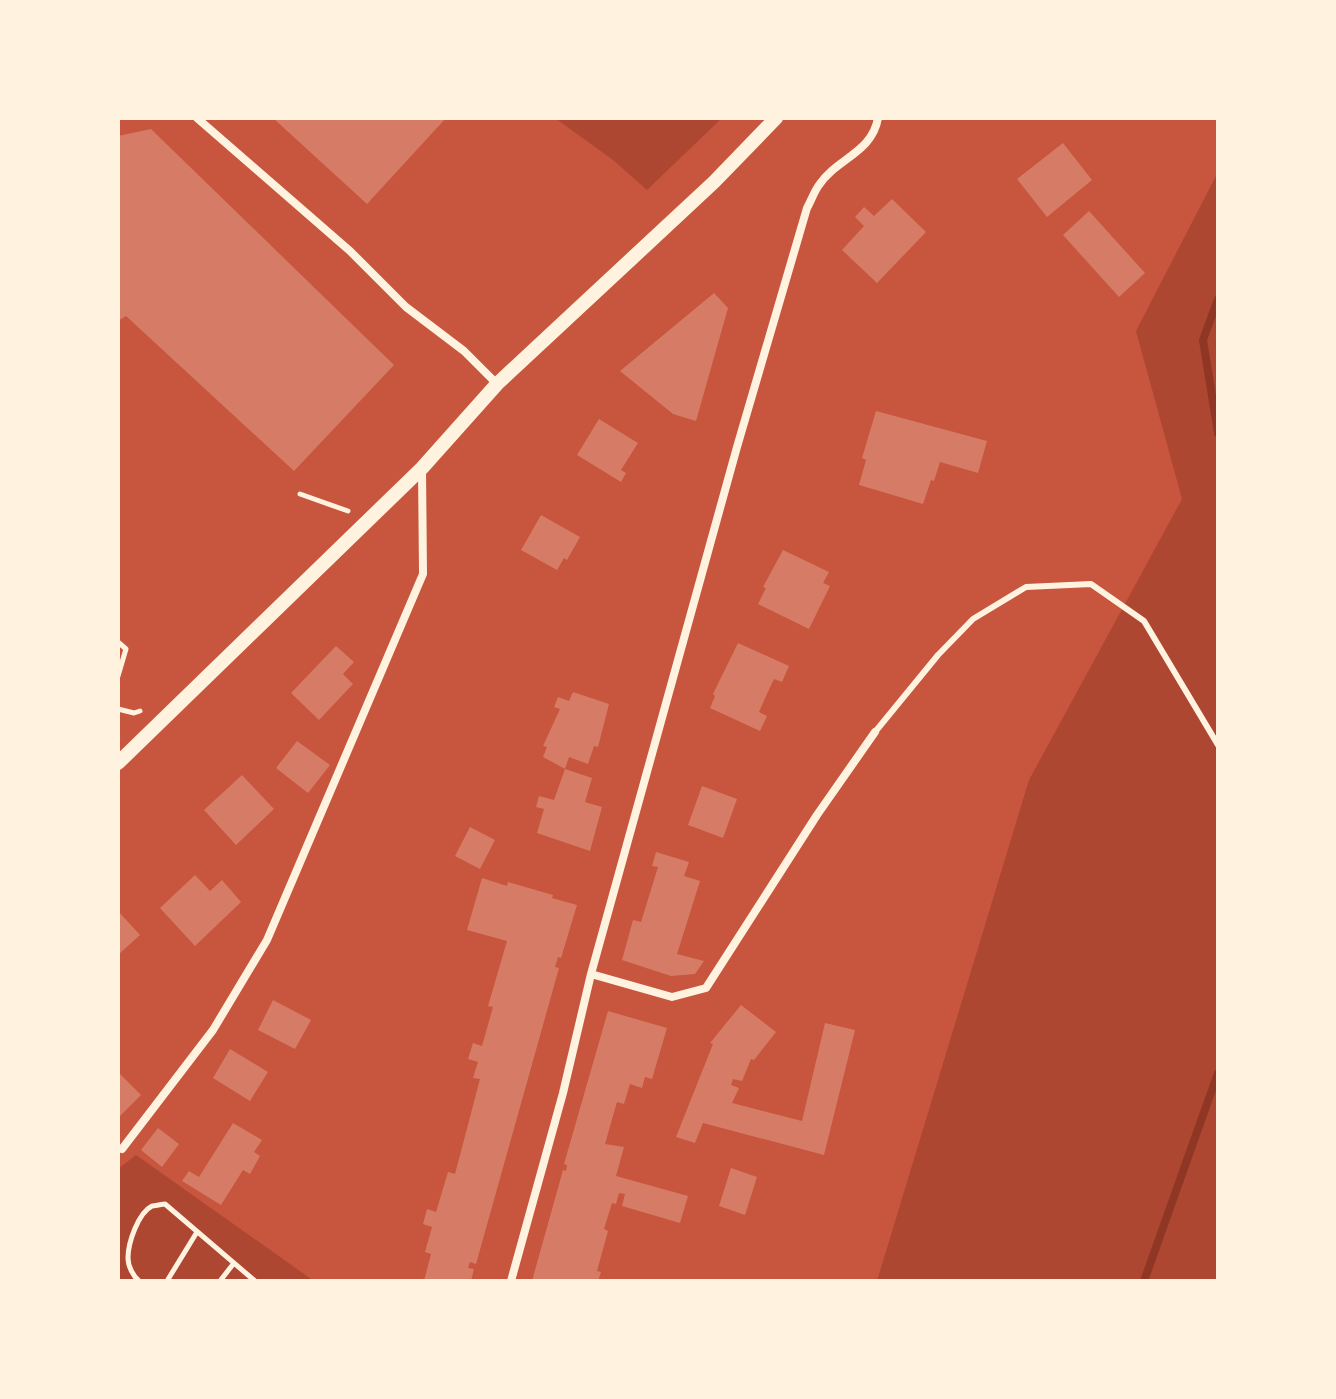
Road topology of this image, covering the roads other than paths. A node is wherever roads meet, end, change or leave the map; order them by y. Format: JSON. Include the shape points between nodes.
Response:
{"nodes":[{"id":1,"x":197,"y":118,"type":"edge"},
{"id":2,"x":776,"y":118,"type":"edge"},
{"id":3,"x":878,"y":118,"type":"edge"},
{"id":4,"x":497,"y":384,"type":"junction"},
{"id":5,"x":422,"y":468,"type":"junction"},
{"id":6,"x":875,"y":732,"type":"joint"},
{"id":7,"x":1218,"y":745,"type":"edge"},
{"id":8,"x":118,"y":763,"type":"edge"},
{"id":9,"x":591,"y":974,"type":"junction"},
{"id":10,"x":122,"y":1149,"type":"dead end"},
{"id":11,"x":511,"y":1281,"type":"edge"}],
"edges":[{"from":1,"to":4,"type":"street"},
{"from":2,"to":4,"type":"street"},
{"from":3,"to":9,"type":"street","via":[[866,146],[820,183],[807,208]]},
{"from":4,"to":5,"type":"street"},
{"from":5,"to":8,"type":"street"},
{"from":5,"to":10,"type":"street","via":[[423,574],[267,940],[213,1030]]},
{"from":6,"to":7,"type":"lane","via":[[973,619],[1026,587],[1091,584],[1144,621]]},
{"from":6,"to":9,"type":"street","via":[[706,988],[672,997]]},
{"from":9,"to":11,"type":"street"}]}
